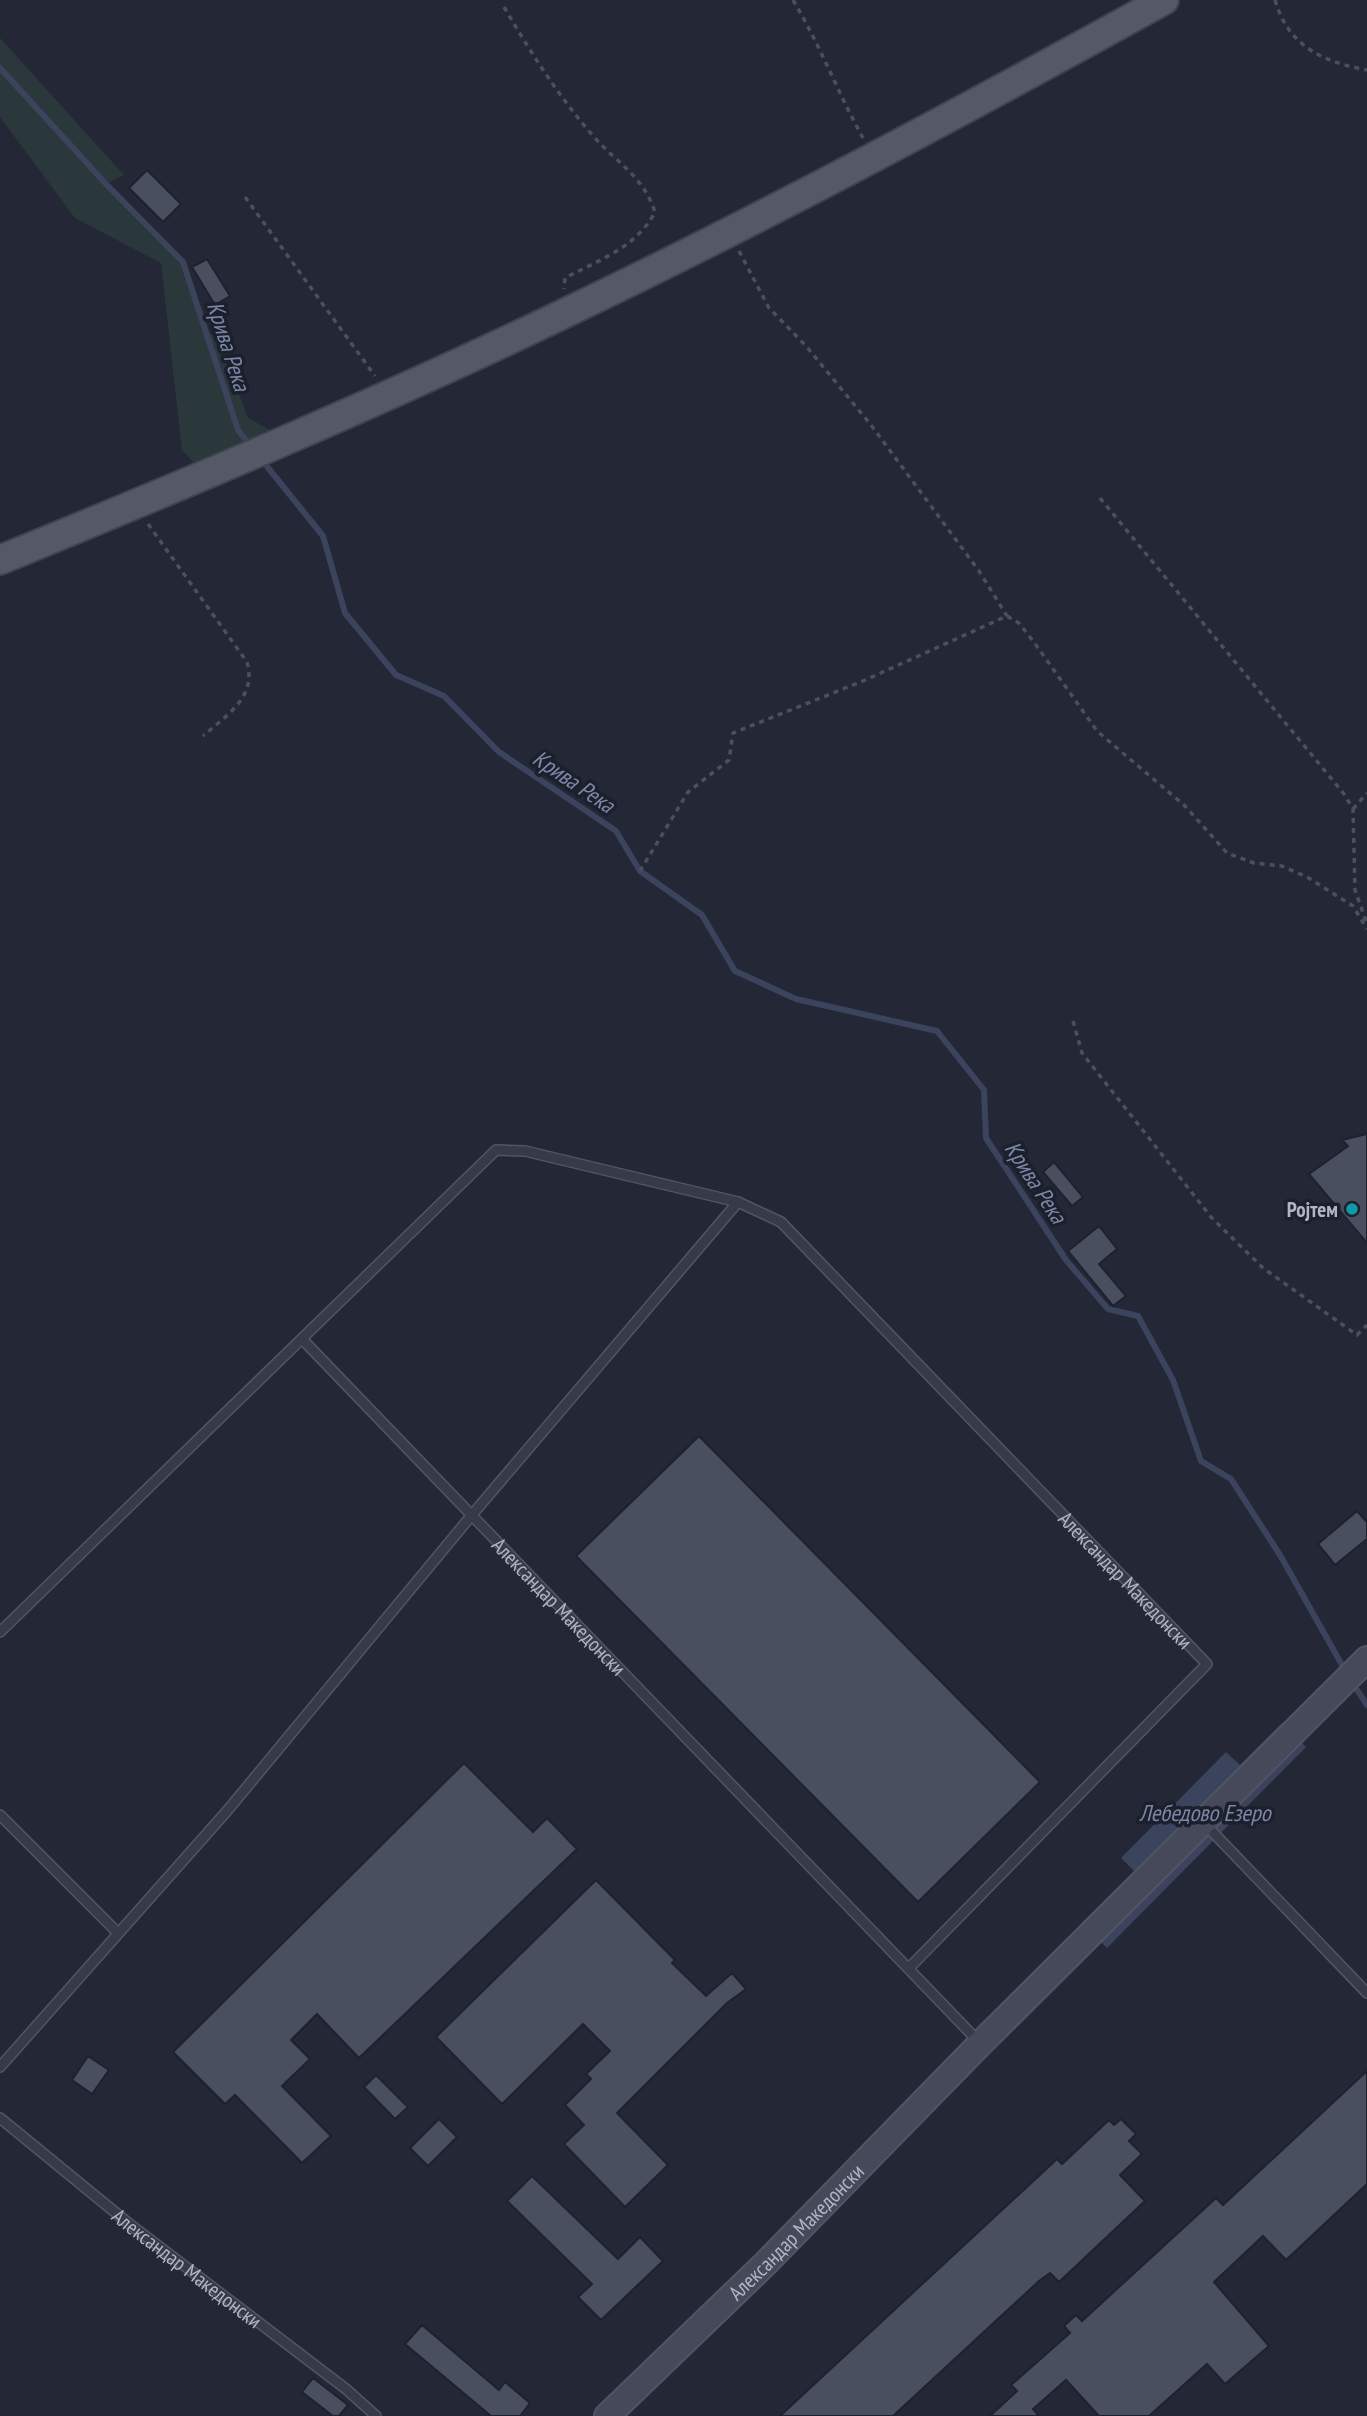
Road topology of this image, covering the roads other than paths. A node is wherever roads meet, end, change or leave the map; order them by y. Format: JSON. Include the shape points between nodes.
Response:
{"nodes":[{"id":1,"x":1164,"y":0,"type":"edge"},
{"id":2,"x":0,"y":560,"type":"edge"},
{"id":3,"x":738,"y":1202,"type":"junction"},
{"id":4,"x":302,"y":1339,"type":"junction"},
{"id":5,"x":471,"y":1516,"type":"junction"},
{"id":6,"x":0,"y":1632,"type":"edge"},
{"id":7,"x":1367,"y":1659,"type":"edge"},
{"id":8,"x":0,"y":1815,"type":"edge"},
{"id":9,"x":1204,"y":1822,"type":"junction"},
{"id":10,"x":117,"y":1932,"type":"junction"},
{"id":11,"x":910,"y":1968,"type":"junction"},
{"id":12,"x":1367,"y":1993,"type":"edge"},
{"id":13,"x":980,"y":2044,"type":"junction"},
{"id":14,"x":0,"y":2067,"type":"edge"},
{"id":15,"x":0,"y":2118,"type":"edge"},
{"id":16,"x":376,"y":2416,"type":"edge"},
{"id":17,"x":607,"y":2416,"type":"edge"}],
"edges":[{"from":1,"to":2,"type":"main road","via":[[560,316],[207,476]]},
{"from":3,"to":4,"type":"lane","name":"Александар Македонски","via":[[524,1151],[496,1150]]},
{"from":3,"to":5,"type":"lane"},
{"from":3,"to":11,"type":"lane","name":"Александар Македонски","via":[[781,1222],[1207,1664]]},
{"from":4,"to":5,"type":"lane","name":"Александар Македонски"},
{"from":4,"to":6,"type":"lane","name":"Александар Македонски"},
{"from":5,"to":10,"type":"lane","via":[[227,1811]]},
{"from":5,"to":11,"type":"lane","name":"Александар Македонски"},
{"from":7,"to":9,"type":"main road","name":"Александар Македонски"},
{"from":8,"to":10,"type":"lane"},
{"from":9,"to":12,"type":"lane"},
{"from":9,"to":13,"type":"main road","name":"Александар Македонски"},
{"from":10,"to":14,"type":"lane"},
{"from":11,"to":13,"type":"lane","name":"Александар Македонски"},
{"from":13,"to":17,"type":"main road","name":"Александар Македонски","via":[[766,2263]]},
{"from":15,"to":16,"type":"lane","name":"Александар Македонски"}]}
